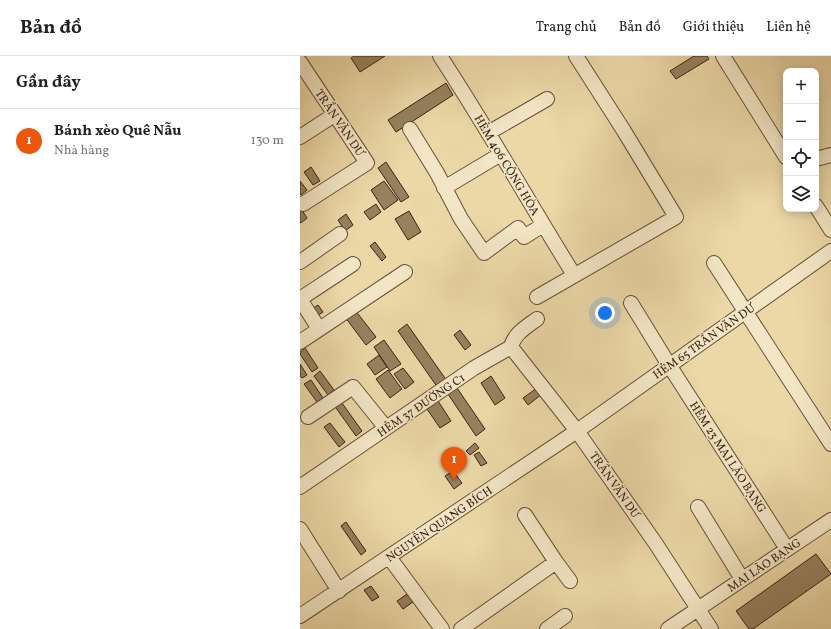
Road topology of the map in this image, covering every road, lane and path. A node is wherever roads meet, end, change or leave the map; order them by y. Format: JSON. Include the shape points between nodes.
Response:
{"nodes":[{"id":1,"x":440,"y":56,"type":"edge"},
{"id":2,"x":576,"y":56,"type":"edge"},
{"id":3,"x":723,"y":56,"type":"edge"},
{"id":4,"x":300,"y":62,"type":"edge"},
{"id":5,"x":547,"y":99,"type":"dead end"},
{"id":6,"x":334,"y":115,"type":"junction"},
{"id":7,"x":410,"y":129,"type":"dead end"},
{"id":8,"x":488,"y":133,"type":"junction"},
{"id":9,"x":300,"y":137,"type":"edge"},
{"id":10,"x":783,"y":152,"type":"edge"},
{"id":11,"x":501,"y":154,"type":"junction"},
{"id":12,"x":831,"y":155,"type":"edge"},
{"id":13,"x":819,"y":158,"type":"edge"},
{"id":14,"x":444,"y":188,"type":"junction"},
{"id":15,"x":303,"y":204,"type":"dead end"},
{"id":16,"x":819,"y":211,"type":"edge"},
{"id":17,"x":543,"y":225,"type":"junction"},
{"id":18,"x":831,"y":230,"type":"edge"},
{"id":19,"x":340,"y":234,"type":"dead end"},
{"id":20,"x":831,"y":251,"type":"edge"},
{"id":21,"x":300,"y":262,"type":"edge"},
{"id":22,"x":714,"y":263,"type":"dead end"},
{"id":23,"x":353,"y":264,"type":"dead end"},
{"id":24,"x":404,"y":272,"type":"dead end"},
{"id":25,"x":574,"y":275,"type":"junction"},
{"id":26,"x":537,"y":296,"type":"dead end"},
{"id":27,"x":300,"y":299,"type":"edge"},
{"id":28,"x":631,"y":303,"type":"dead end"},
{"id":29,"x":746,"y":311,"type":"junction"},
{"id":30,"x":537,"y":319,"type":"dead end"},
{"id":31,"x":319,"y":329,"type":"junction"},
{"id":32,"x":300,"y":342,"type":"edge"},
{"id":33,"x":511,"y":347,"type":"junction"},
{"id":34,"x":669,"y":365,"type":"junction"},
{"id":35,"x":308,"y":418,"type":"dead end"},
{"id":36,"x":386,"y":428,"type":"junction"},
{"id":37,"x":577,"y":431,"type":"junction"},
{"id":38,"x":831,"y":444,"type":"edge"},
{"id":39,"x":300,"y":487,"type":"edge"},
{"id":40,"x":698,"y":507,"type":"dead end"},
{"id":41,"x":525,"y":515,"type":"dead end"},
{"id":42,"x":831,"y":520,"type":"edge"},
{"id":43,"x":300,"y":529,"type":"edge"},
{"id":44,"x":787,"y":549,"type":"junction"},
{"id":45,"x":389,"y":557,"type":"junction"},
{"id":46,"x":556,"y":562,"type":"junction"},
{"id":47,"x":742,"y":579,"type":"junction"},
{"id":48,"x":570,"y":581,"type":"dead end"},
{"id":49,"x":339,"y":591,"type":"junction"},
{"id":50,"x":697,"y":610,"type":"junction"},
{"id":51,"x":300,"y":616,"type":"edge"},
{"id":52,"x":564,"y":616,"type":"dead end"},
{"id":53,"x":442,"y":629,"type":"edge"},
{"id":54,"x":461,"y":629,"type":"edge"},
{"id":55,"x":547,"y":629,"type":"edge"},
{"id":56,"x":668,"y":629,"type":"edge"},
{"id":57,"x":711,"y":629,"type":"edge"}],
"edges":[{"from":1,"to":8,"type":"street","name":"HẺM 406 CỘNG HÒA"},
{"from":2,"to":25,"type":"street","via":[[676,218]]},
{"from":3,"to":10,"type":"street"},
{"from":4,"to":6,"type":"street","name":"TRẦN VĂN DƯ"},
{"from":5,"to":8,"type":"street"},
{"from":6,"to":9,"type":"street"},
{"from":6,"to":15,"type":"street","name":"TRẦN VĂN DƯ","via":[[367,164]]},
{"from":7,"to":14,"type":"street"},
{"from":8,"to":11,"type":"street","name":"HẺM 406 CỘNG HÒA"},
{"from":11,"to":14,"type":"street"},
{"from":11,"to":17,"type":"street","name":"HẺM 406 CỘNG HÒA"},
{"from":12,"to":13,"type":"street"},
{"from":14,"to":17,"type":"street","via":[[484,253],[518,228],[524,237]]},
{"from":16,"to":18,"type":"street"},
{"from":17,"to":25,"type":"street","name":"HẺM 406 CỘNG HÒA"},
{"from":19,"to":21,"type":"street"},
{"from":20,"to":29,"type":"street","name":"HẺM 65 TRẦN VĂN DƯ"},
{"from":22,"to":29,"type":"street"},
{"from":23,"to":27,"type":"street"},
{"from":24,"to":31,"type":"street"},
{"from":25,"to":26,"type":"street"},
{"from":27,"to":31,"type":"street"},
{"from":28,"to":34,"type":"street","name":"HẺM 23 MAI LÃO BẠNG"},
{"from":29,"to":34,"type":"street","name":"HẺM 65 TRẦN VĂN DƯ"},
{"from":29,"to":38,"type":"street"},
{"from":30,"to":33,"type":"street","name":"HẺM 37 ĐƯỜNG C1","via":[[520,332]]},
{"from":31,"to":32,"type":"street"},
{"from":33,"to":36,"type":"street","name":"HẺM 37 ĐƯỜNG C1","via":[[474,368]]},
{"from":33,"to":37,"type":"street","name":"TRẦN VĂN DƯ"},
{"from":34,"to":37,"type":"street","name":"HẺM 65 TRẦN VĂN DƯ"},
{"from":34,"to":44,"type":"street","name":"HẺM 23 MAI LÃO BẠNG"},
{"from":35,"to":36,"type":"street","via":[[353,387]]},
{"from":36,"to":39,"type":"street","name":"HẺM 37 ĐƯỜNG C1"},
{"from":37,"to":45,"type":"street","name":"NGUYỄN QUANG BÍCH"},
{"from":37,"to":50,"type":"street","name":"TRẦN VĂN DƯ","via":[[656,544]]},
{"from":40,"to":47,"type":"street"},
{"from":41,"to":46,"type":"street"},
{"from":42,"to":44,"type":"street","name":"MAI LÃO BẠNG"},
{"from":43,"to":49,"type":"street"},
{"from":44,"to":47,"type":"street","name":"MAI LÃO BẠNG"},
{"from":45,"to":49,"type":"street","name":"NGUYỄN QUANG BÍCH"},
{"from":45,"to":53,"type":"street"},
{"from":46,"to":48,"type":"street"},
{"from":46,"to":54,"type":"street"},
{"from":47,"to":50,"type":"street","name":"MAI LÃO BẠNG"},
{"from":49,"to":51,"type":"street","name":"NGUYỄN QUANG BÍCH"},
{"from":50,"to":56,"type":"street","name":"MAI LÃO BẠNG"},
{"from":50,"to":57,"type":"street","name":"TRẦN VĂN DƯ"},
{"from":52,"to":55,"type":"street"}]}
